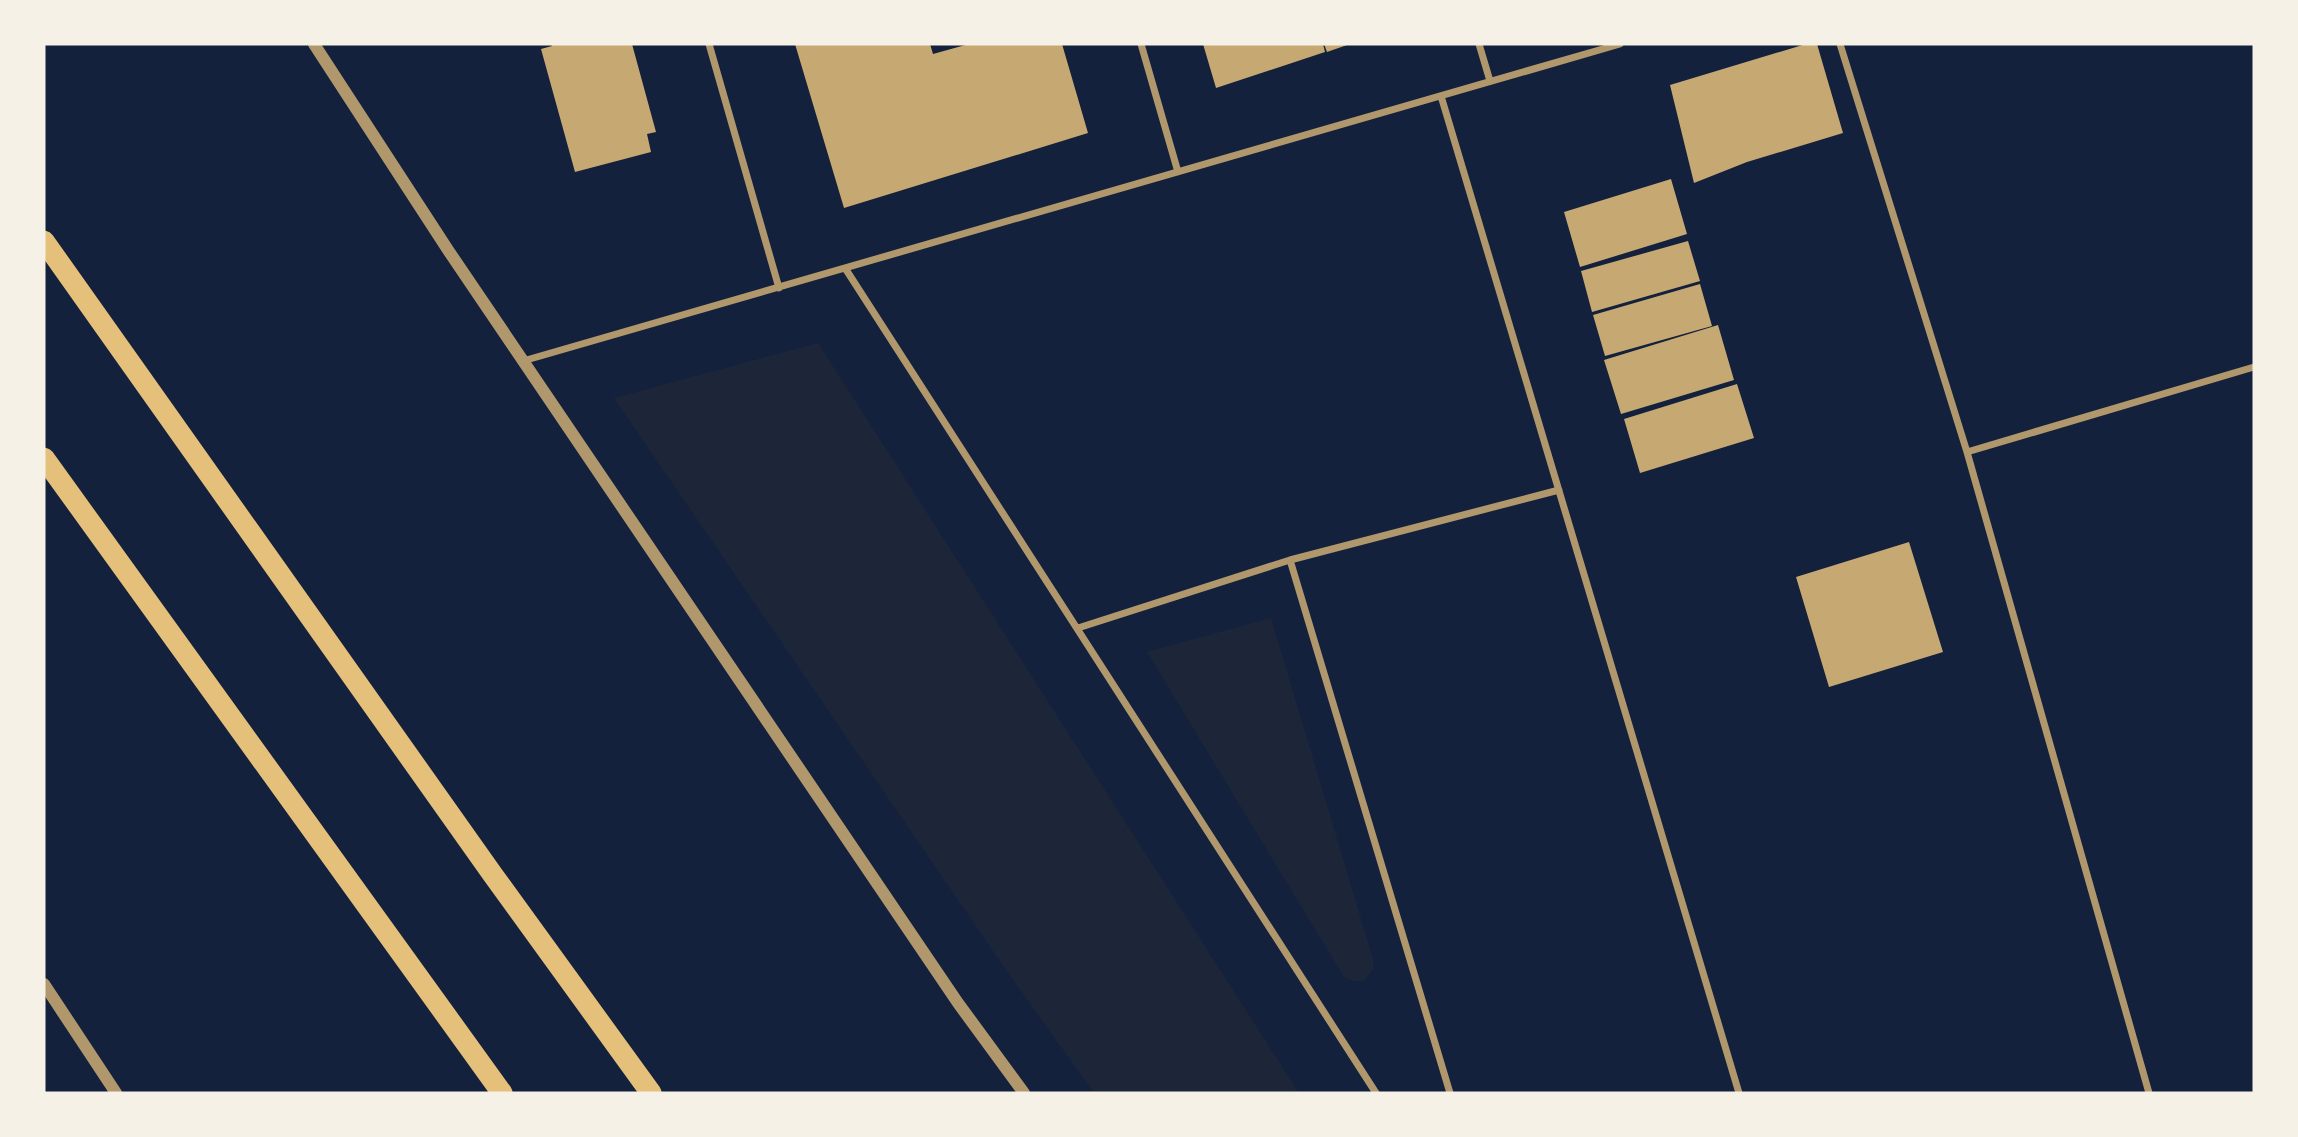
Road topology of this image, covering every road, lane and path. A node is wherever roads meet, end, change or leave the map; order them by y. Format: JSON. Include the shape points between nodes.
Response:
{"nodes":[{"id":1,"x":314,"y":44,"type":"edge"},
{"id":2,"x":709,"y":44,"type":"edge"},
{"id":3,"x":1141,"y":44,"type":"edge"},
{"id":4,"x":1479,"y":44,"type":"edge"},
{"id":5,"x":1620,"y":44,"type":"edge"},
{"id":6,"x":1840,"y":44,"type":"edge"},
{"id":7,"x":1490,"y":81,"type":"junction"},
{"id":8,"x":1441,"y":96,"type":"junction"},
{"id":9,"x":1178,"y":172,"type":"junction"},
{"id":10,"x":44,"y":241,"type":"edge"},
{"id":11,"x":845,"y":268,"type":"junction"},
{"id":12,"x":779,"y":288,"type":"junction"},
{"id":13,"x":523,"y":362,"type":"junction"},
{"id":14,"x":2254,"y":367,"type":"edge"},
{"id":15,"x":1967,"y":452,"type":"junction"},
{"id":16,"x":44,"y":458,"type":"edge"},
{"id":17,"x":1559,"y":490,"type":"junction"},
{"id":18,"x":1290,"y":560,"type":"junction"},
{"id":19,"x":1078,"y":628,"type":"junction"},
{"id":20,"x":44,"y":984,"type":"edge"},
{"id":21,"x":116,"y":1093,"type":"edge"},
{"id":22,"x":502,"y":1093,"type":"edge"},
{"id":23,"x":651,"y":1093,"type":"edge"},
{"id":24,"x":1024,"y":1093,"type":"edge"},
{"id":25,"x":1377,"y":1093,"type":"edge"},
{"id":26,"x":1450,"y":1093,"type":"edge"},
{"id":27,"x":1739,"y":1093,"type":"edge"},
{"id":28,"x":2148,"y":1093,"type":"edge"}],
"edges":[{"from":1,"to":13,"type":"street"},
{"from":2,"to":12,"type":"street"},
{"from":3,"to":9,"type":"street"},
{"from":4,"to":7,"type":"street"},
{"from":5,"to":7,"type":"street"},
{"from":6,"to":15,"type":"street"},
{"from":7,"to":8,"type":"street"},
{"from":8,"to":9,"type":"street"},
{"from":8,"to":17,"type":"street"},
{"from":9,"to":11,"type":"street"},
{"from":10,"to":23,"type":"highway"},
{"from":11,"to":12,"type":"street"},
{"from":11,"to":19,"type":"street"},
{"from":12,"to":13,"type":"street"},
{"from":13,"to":24,"type":"street","via":[[958,1003]]},
{"from":14,"to":15,"type":"street"},
{"from":15,"to":28,"type":"street"},
{"from":16,"to":22,"type":"highway"},
{"from":17,"to":18,"type":"street"},
{"from":17,"to":27,"type":"street"},
{"from":18,"to":19,"type":"street"},
{"from":18,"to":26,"type":"street"},
{"from":19,"to":25,"type":"street"},
{"from":20,"to":21,"type":"street"}]}
